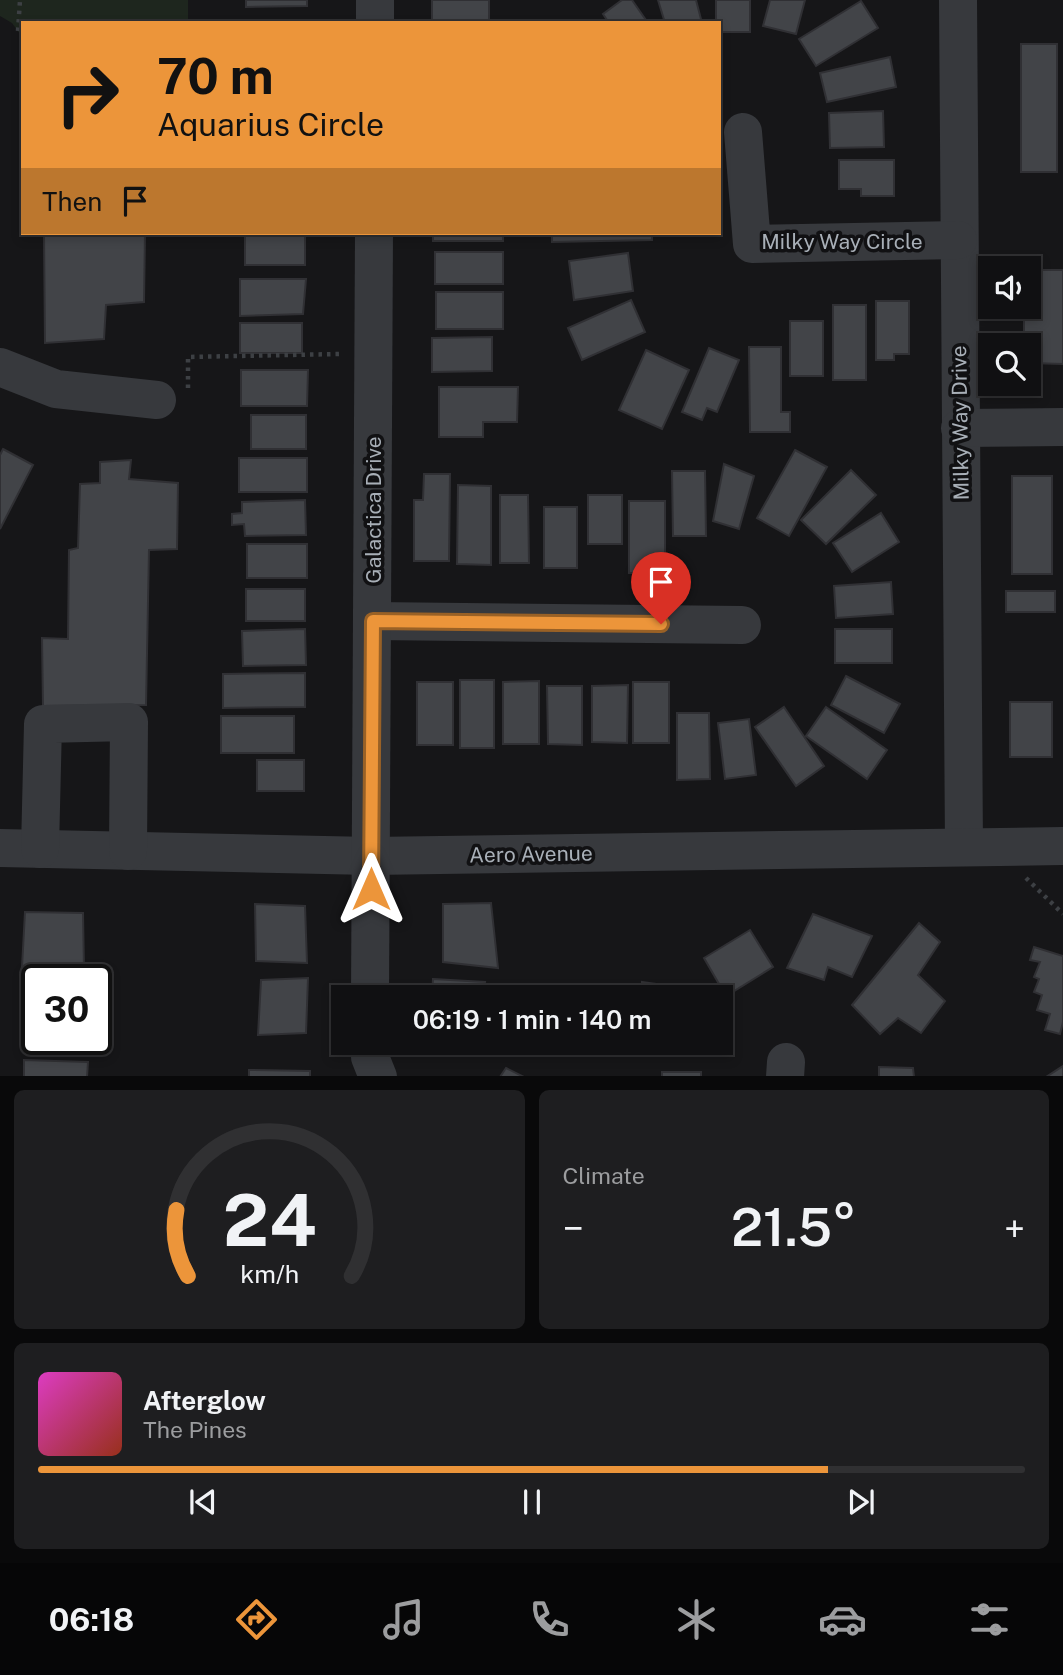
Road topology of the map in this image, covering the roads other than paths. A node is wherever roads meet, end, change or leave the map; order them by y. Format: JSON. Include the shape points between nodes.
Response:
{"nodes":[{"id":1,"x":375,"y":0,"type":"edge"},
{"id":2,"x":958,"y":0,"type":"edge"},
{"id":3,"x":375,"y":21,"type":"edge"},
{"id":4,"x":743,"y":132,"type":"dead end"},
{"id":5,"x":374,"y":235,"type":"edge"},
{"id":6,"x":958,"y":240,"type":"junction"},
{"id":7,"x":0,"y":367,"type":"edge"},
{"id":8,"x":157,"y":400,"type":"road end"},
{"id":9,"x":1063,"y":427,"type":"edge"},
{"id":10,"x":960,"y":428,"type":"junction"},
{"id":11,"x":373,"y":621,"type":"junction"},
{"id":12,"x":742,"y":625,"type":"dead end"},
{"id":13,"x":1063,"y":846,"type":"edge"},
{"id":14,"x":964,"y":847,"type":"junction"},
{"id":15,"x":0,"y":848,"type":"edge"},
{"id":16,"x":40,"y":849,"type":"junction"},
{"id":17,"x":128,"y":851,"type":"junction"},
{"id":18,"x":371,"y":856,"type":"junction"},
{"id":19,"x":370,"y":985,"type":"edge"},
{"id":20,"x":370,"y":1055,"type":"edge"},
{"id":21,"x":378,"y":1076,"type":"edge"}],
"edges":[{"from":1,"to":3,"type":"street"},
{"from":2,"to":6,"type":"street","name":"Milky Way Drive"},
{"from":4,"to":6,"type":"street","name":"Milky Way Circle","via":[[752,244]]},
{"from":5,"to":11,"type":"street","name":"Galactica Drive"},
{"from":6,"to":10,"type":"street","name":"Milky Way Drive"},
{"from":7,"to":8,"type":"street","via":[[56,389]]},
{"from":9,"to":10,"type":"street"},
{"from":10,"to":14,"type":"street","name":"Milky Way Drive"},
{"from":11,"to":12,"type":"street"},
{"from":11,"to":18,"type":"street","name":"Galactica Drive"},
{"from":13,"to":14,"type":"street","name":"Aero Avenue"},
{"from":14,"to":18,"type":"street","name":"Aero Avenue"},
{"from":15,"to":16,"type":"street","name":"Aero Avenue"},
{"from":16,"to":17,"type":"street","name":"Aero Avenue"},
{"from":16,"to":17,"type":"street","via":[[43,724],[128,722]]},
{"from":17,"to":18,"type":"street","name":"Aero Avenue"},
{"from":18,"to":19,"type":"street","name":"Galactica Drive"},
{"from":20,"to":21,"type":"street"}]}
